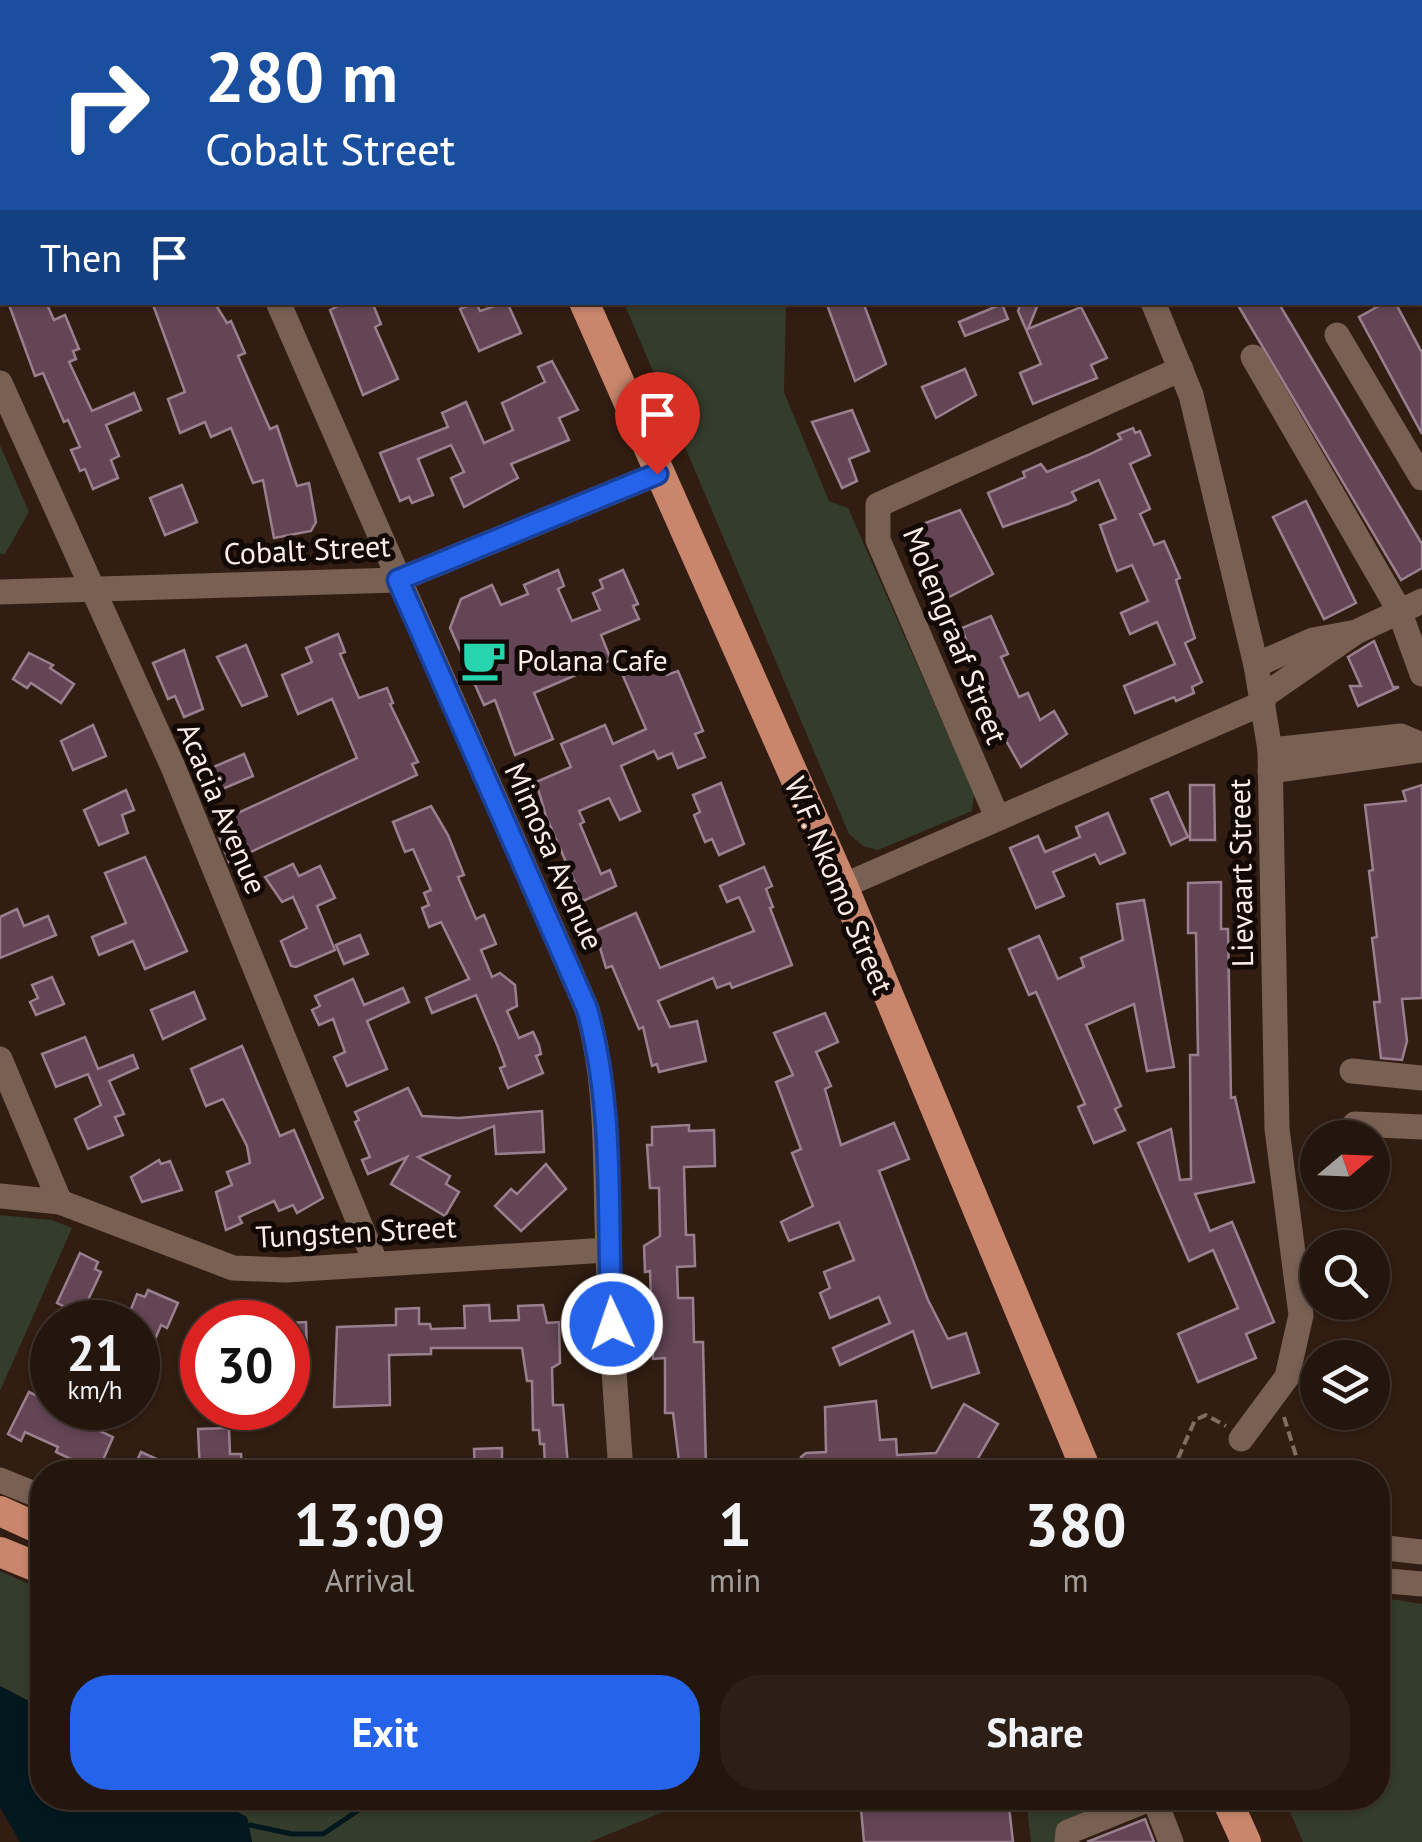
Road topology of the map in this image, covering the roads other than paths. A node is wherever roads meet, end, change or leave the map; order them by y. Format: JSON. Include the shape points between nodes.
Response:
{"nodes":[{"id":1,"x":279,"y":305,"type":"edge"},
{"id":2,"x":585,"y":305,"type":"edge"},
{"id":3,"x":1154,"y":305,"type":"edge"},
{"id":4,"x":1338,"y":335,"type":"dead end"},
{"id":5,"x":1253,"y":357,"type":"dead end"},
{"id":6,"x":1181,"y":368,"type":"junction"},
{"id":7,"x":0,"y":382,"type":"edge"},
{"id":8,"x":657,"y":474,"type":"junction"},
{"id":9,"x":1422,"y":478,"type":"edge"},
{"id":10,"x":398,"y":580,"type":"junction"},
{"id":11,"x":0,"y":592,"type":"edge"},
{"id":12,"x":92,"y":592,"type":"junction"},
{"id":13,"x":1410,"y":606,"type":"edge"},
{"id":14,"x":1356,"y":632,"type":"junction"},
{"id":15,"x":1256,"y":665,"type":"junction"},
{"id":16,"x":1422,"y":674,"type":"edge"},
{"id":17,"x":1262,"y":700,"type":"junction"},
{"id":18,"x":1422,"y":747,"type":"edge"},
{"id":19,"x":1270,"y":760,"type":"junction"},
{"id":20,"x":997,"y":817,"type":"junction"},
{"id":21,"x":843,"y":886,"type":"junction"},
{"id":22,"x":0,"y":1060,"type":"edge"},
{"id":23,"x":1352,"y":1071,"type":"dead end"},
{"id":24,"x":1422,"y":1078,"type":"edge"},
{"id":25,"x":1390,"y":1126,"type":"edge"},
{"id":26,"x":1422,"y":1127,"type":"edge"},
{"id":27,"x":0,"y":1196,"type":"edge"},
{"id":28,"x":60,"y":1202,"type":"junction"},
{"id":29,"x":608,"y":1250,"type":"junction"},
{"id":30,"x":376,"y":1264,"type":"junction"},
{"id":31,"x":1070,"y":1434,"type":"junction"},
{"id":32,"x":1241,"y":1439,"type":"road end"},
{"id":33,"x":620,"y":1460,"type":"edge"},
{"id":34,"x":1082,"y":1460,"type":"edge"},
{"id":35,"x":1097,"y":1460,"type":"edge"},
{"id":36,"x":0,"y":1480,"type":"edge"},
{"id":37,"x":30,"y":1491,"type":"edge"},
{"id":38,"x":0,"y":1511,"type":"edge"},
{"id":39,"x":30,"y":1525,"type":"edge"},
{"id":40,"x":1390,"y":1548,"type":"edge"},
{"id":41,"x":0,"y":1552,"type":"edge"},
{"id":42,"x":1422,"y":1552,"type":"edge"},
{"id":43,"x":30,"y":1564,"type":"edge"},
{"id":44,"x":1390,"y":1581,"type":"edge"},
{"id":45,"x":1422,"y":1584,"type":"edge"},
{"id":46,"x":1123,"y":1810,"type":"edge"},
{"id":47,"x":1158,"y":1810,"type":"edge"},
{"id":48,"x":1231,"y":1810,"type":"edge"},
{"id":49,"x":1067,"y":1842,"type":"edge"},
{"id":50,"x":1171,"y":1842,"type":"edge"},
{"id":51,"x":1246,"y":1842,"type":"edge"}],
"edges":[{"from":1,"to":10,"type":"street","name":"Mimosa Avenue"},
{"from":2,"to":8,"type":"main road","name":"W.F. Nkomo Street"},
{"from":3,"to":6,"type":"street","name":"Lievaart Street"},
{"from":4,"to":9,"type":"street"},
{"from":5,"to":13,"type":"street"},
{"from":6,"to":15,"type":"street","name":"Lievaart Street"},
{"from":6,"to":20,"type":"street","name":"Molengraaf Street","via":[[878,505],[878,540]]},
{"from":7,"to":12,"type":"street","name":"Acacia Avenue"},
{"from":8,"to":10,"type":"street","name":"Cobalt Street"},
{"from":8,"to":21,"type":"main road","name":"W.F. Nkomo Street"},
{"from":10,"to":12,"type":"street","name":"Cobalt Street"},
{"from":10,"to":29,"type":"street","name":"Mimosa Avenue","via":[[587,1009],[606,1106]]},
{"from":11,"to":12,"type":"street","name":"Cobalt Street"},
{"from":12,"to":30,"type":"street","name":"Acacia Avenue","via":[[174,767]]},
{"from":13,"to":14,"type":"street"},
{"from":13,"to":16,"type":"street"},
{"from":14,"to":15,"type":"street","via":[[1313,640]]},
{"from":14,"to":17,"type":"street"},
{"from":15,"to":17,"type":"street","name":"Lievaart Street"},
{"from":17,"to":19,"type":"street","name":"Lievaart Street"},
{"from":17,"to":20,"type":"street"},
{"from":18,"to":19,"type":"street","via":[[1401,736]]},
{"from":19,"to":32,"type":"street","name":"Lievaart Street","via":[[1277,1129],[1302,1315],[1287,1377]]},
{"from":20,"to":21,"type":"street"},
{"from":21,"to":31,"type":"main road","name":"W.F. Nkomo Street"},
{"from":22,"to":28,"type":"street"},
{"from":23,"to":24,"type":"street"},
{"from":25,"to":26,"type":"street"},
{"from":27,"to":28,"type":"street","name":"Tungsten Street"},
{"from":28,"to":30,"type":"street","name":"Tungsten Street","via":[[232,1268]]},
{"from":29,"to":30,"type":"street","name":"Tungsten Street"},
{"from":29,"to":33,"type":"street","name":"Mimosa Avenue"},
{"from":31,"to":34,"type":"main road","name":"W.F. Nkomo Street"},
{"from":31,"to":35,"type":"main road"},
{"from":36,"to":37,"type":"street"},
{"from":38,"to":39,"type":"main road"},
{"from":40,"to":42,"type":"street"},
{"from":41,"to":43,"type":"main road"},
{"from":44,"to":45,"type":"street"},
{"from":46,"to":49,"type":"street","via":[[1068,1832]]},
{"from":47,"to":50,"type":"street"},
{"from":48,"to":51,"type":"main road"}]}
